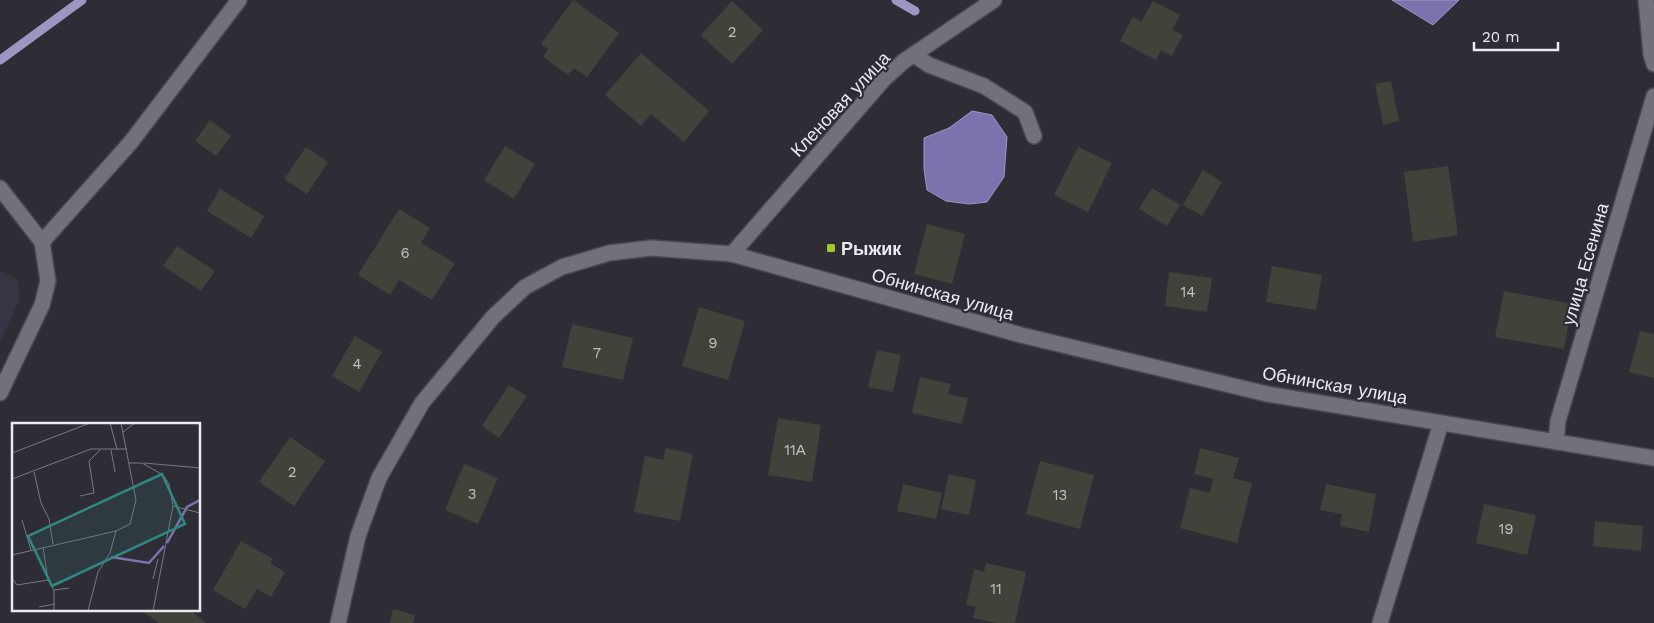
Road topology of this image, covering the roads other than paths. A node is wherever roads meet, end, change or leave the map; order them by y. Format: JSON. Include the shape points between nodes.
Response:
{"nodes":[{"id":1,"x":239,"y":0,"type":"edge"},
{"id":2,"x":994,"y":0,"type":"edge"},
{"id":3,"x":1646,"y":0,"type":"edge"},
{"id":4,"x":914,"y":54,"type":"junction"},
{"id":5,"x":1654,"y":64,"type":"edge"},
{"id":6,"x":1654,"y":96,"type":"edge"},
{"id":7,"x":1034,"y":136,"type":"dead end"},
{"id":8,"x":0,"y":188,"type":"edge"},
{"id":9,"x":42,"y":242,"type":"junction"},
{"id":10,"x":732,"y":254,"type":"junction"},
{"id":11,"x":0,"y":393,"type":"edge"},
{"id":12,"x":1441,"y":423,"type":"junction"},
{"id":13,"x":1556,"y":442,"type":"junction"},
{"id":14,"x":1654,"y":458,"type":"edge"},
{"id":15,"x":338,"y":623,"type":"edge"},
{"id":16,"x":1380,"y":623,"type":"edge"}],
"edges":[{"from":1,"to":9,"type":"street","via":[[131,142]]},
{"from":2,"to":4,"type":"street","name":"Кленовая улица"},
{"from":3,"to":5,"type":"street"},
{"from":4,"to":7,"type":"street","via":[[929,65],[984,86],[1025,112]]},
{"from":4,"to":10,"type":"street","name":"Кленовая улица","via":[[872,92]]},
{"from":6,"to":13,"type":"street","name":"улица Есенина","via":[[1558,421]]},
{"from":8,"to":9,"type":"street"},
{"from":9,"to":11,"type":"street","via":[[48,281],[42,305]]},
{"from":10,"to":12,"type":"street","name":"Обнинская улица","via":[[1021,335],[1267,394]]},
{"from":10,"to":15,"type":"street","name":"Обнинская улица","via":[[651,248],[608,253],[562,266],[525,287],[499,311],[422,403],[379,478],[358,536]]},
{"from":12,"to":13,"type":"street","name":"Обнинская улица"},
{"from":12,"to":16,"type":"street"},
{"from":13,"to":14,"type":"street","name":"Обнинская улица"}]}
